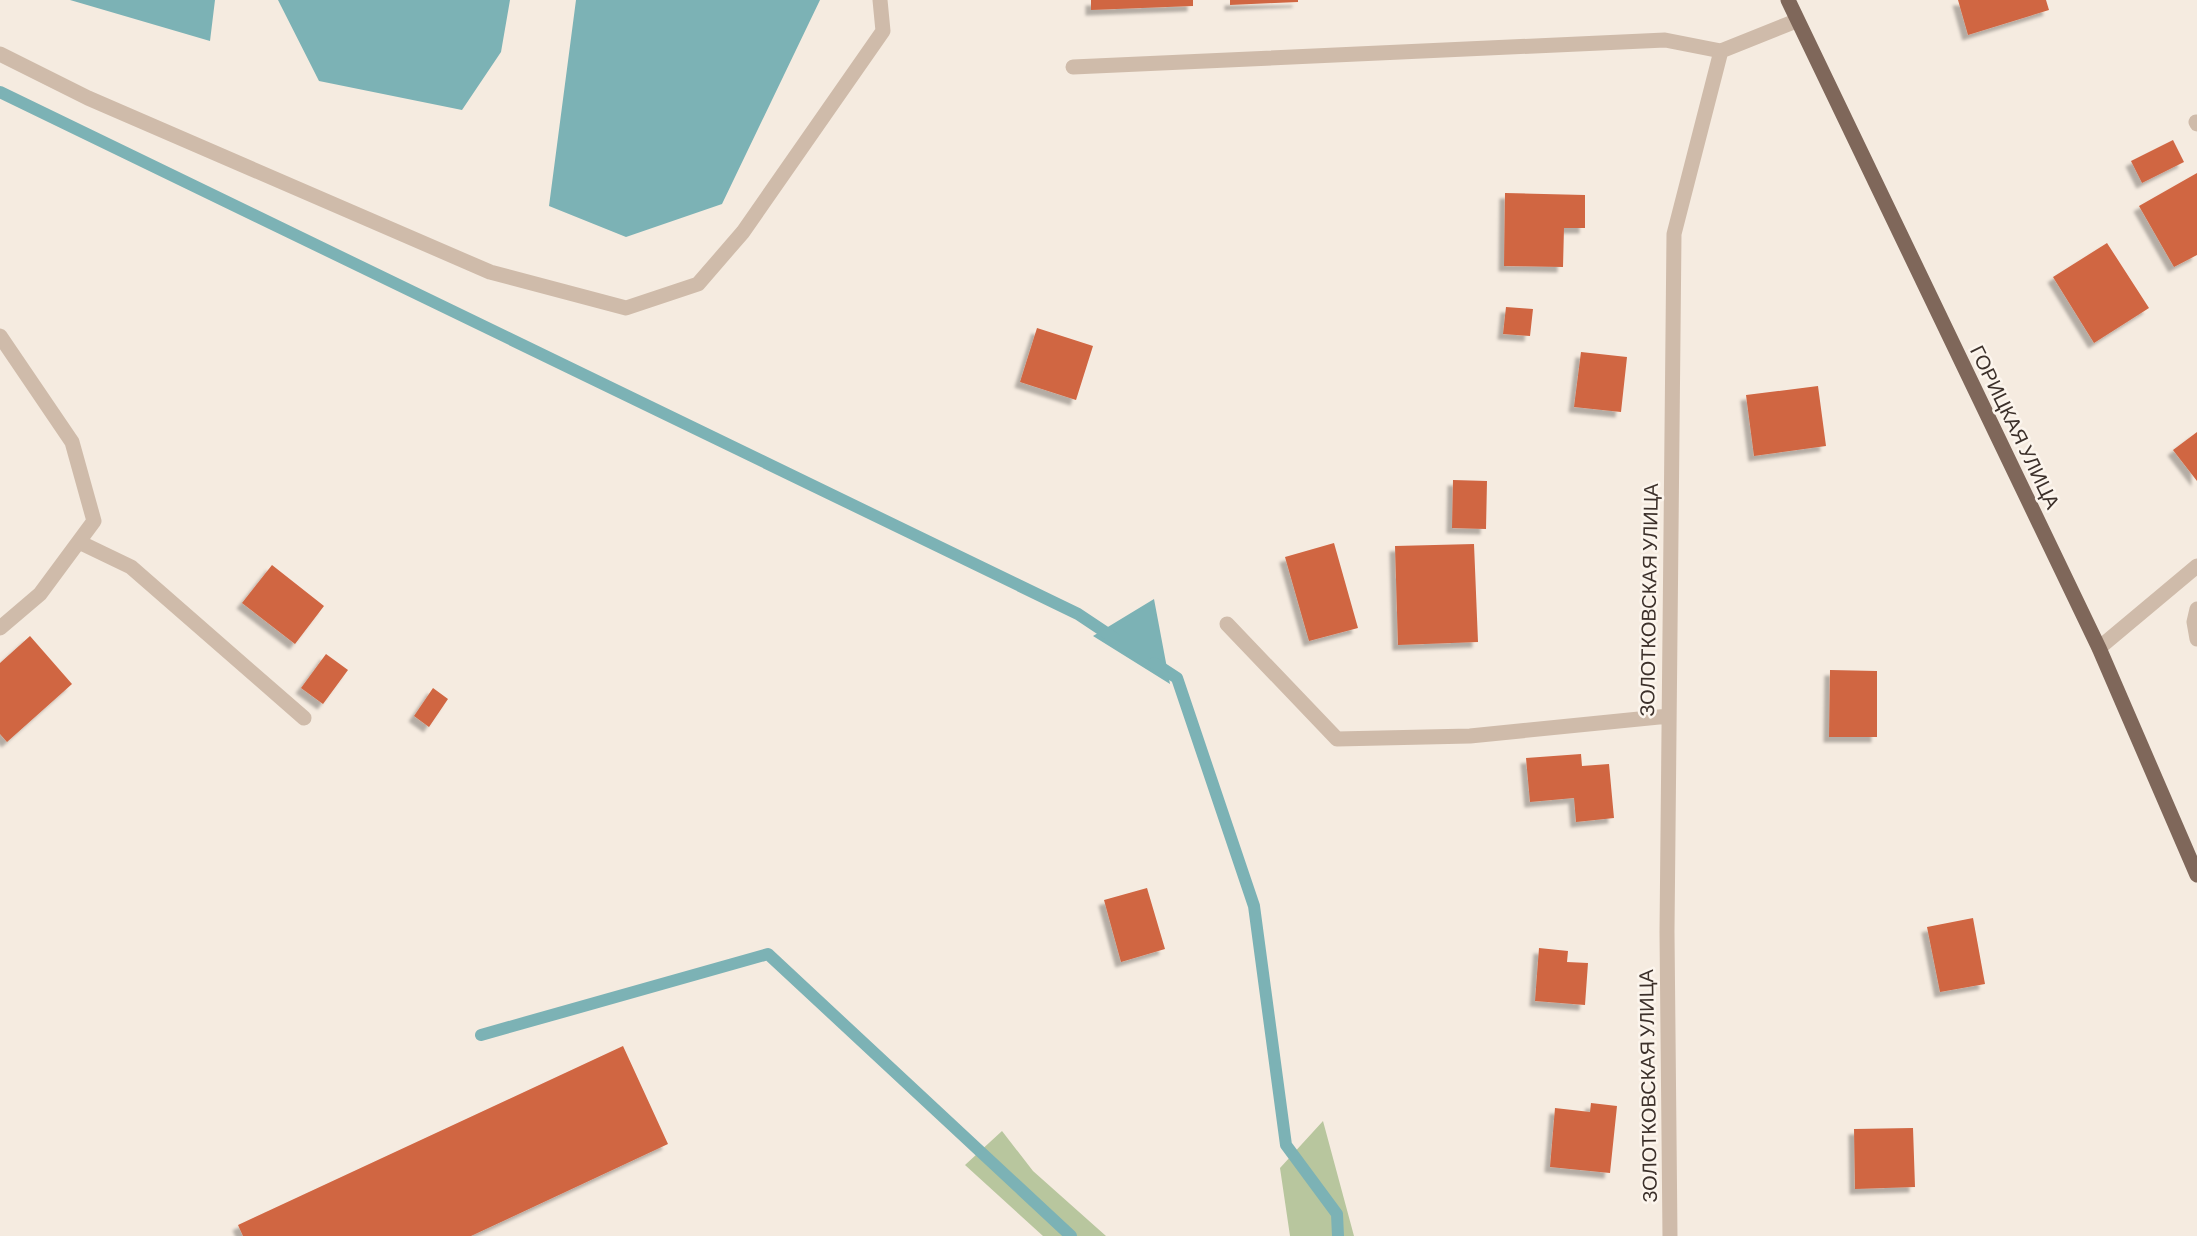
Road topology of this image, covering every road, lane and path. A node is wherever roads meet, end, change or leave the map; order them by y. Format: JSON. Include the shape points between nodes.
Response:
{"nodes":[{"id":1,"x":880,"y":0,"type":"edge"},
{"id":2,"x":1788,"y":0,"type":"edge"},
{"id":3,"x":1796,"y":21,"type":"junction"},
{"id":4,"x":1721,"y":51,"type":"junction"},
{"id":5,"x":0,"y":54,"type":"edge"},
{"id":6,"x":1073,"y":67,"type":"dead end"},
{"id":7,"x":0,"y":336,"type":"edge"},
{"id":8,"x":79,"y":542,"type":"junction"},
{"id":9,"x":2196,"y":571,"type":"edge"},
{"id":10,"x":2197,"y":609,"type":"edge"},
{"id":11,"x":1227,"y":624,"type":"dead end"},
{"id":12,"x":0,"y":628,"type":"edge"},
{"id":13,"x":2197,"y":639,"type":"edge"},
{"id":14,"x":2099,"y":648,"type":"junction"},
{"id":15,"x":1669,"y":716,"type":"junction"},
{"id":16,"x":304,"y":718,"type":"dead end"},
{"id":17,"x":2197,"y":875,"type":"edge"},
{"id":18,"x":1670,"y":1236,"type":"edge"}],
"edges":[{"from":1,"to":5,"type":"street","via":[[883,31],[743,232],[698,284],[626,308],[490,272],[88,98]]},
{"from":2,"to":3,"type":"main road","name":"ГОРИЦКАЯ УЛИЦА"},
{"from":3,"to":4,"type":"street"},
{"from":3,"to":14,"type":"main road","name":"ГОРИЦКАЯ УЛИЦА"},
{"from":4,"to":6,"type":"street","via":[[1665,40]]},
{"from":4,"to":15,"type":"street","name":"ЗОЛОТКОВСКАЯ УЛИЦА","via":[[1674,234]]},
{"from":7,"to":8,"type":"street","via":[[72,442],[94,521]]},
{"from":8,"to":12,"type":"street","via":[[40,594]]},
{"from":8,"to":16,"type":"street","via":[[131,567]]},
{"from":9,"to":14,"type":"street"},
{"from":10,"to":13,"type":"street"},
{"from":11,"to":15,"type":"street","via":[[1337,739],[1470,736]]},
{"from":14,"to":17,"type":"main road","name":"ГОРИЦКАЯ УЛИЦА"},
{"from":15,"to":18,"type":"street","name":"ЗОЛОТКОВСКАЯ УЛИЦА"}]}
